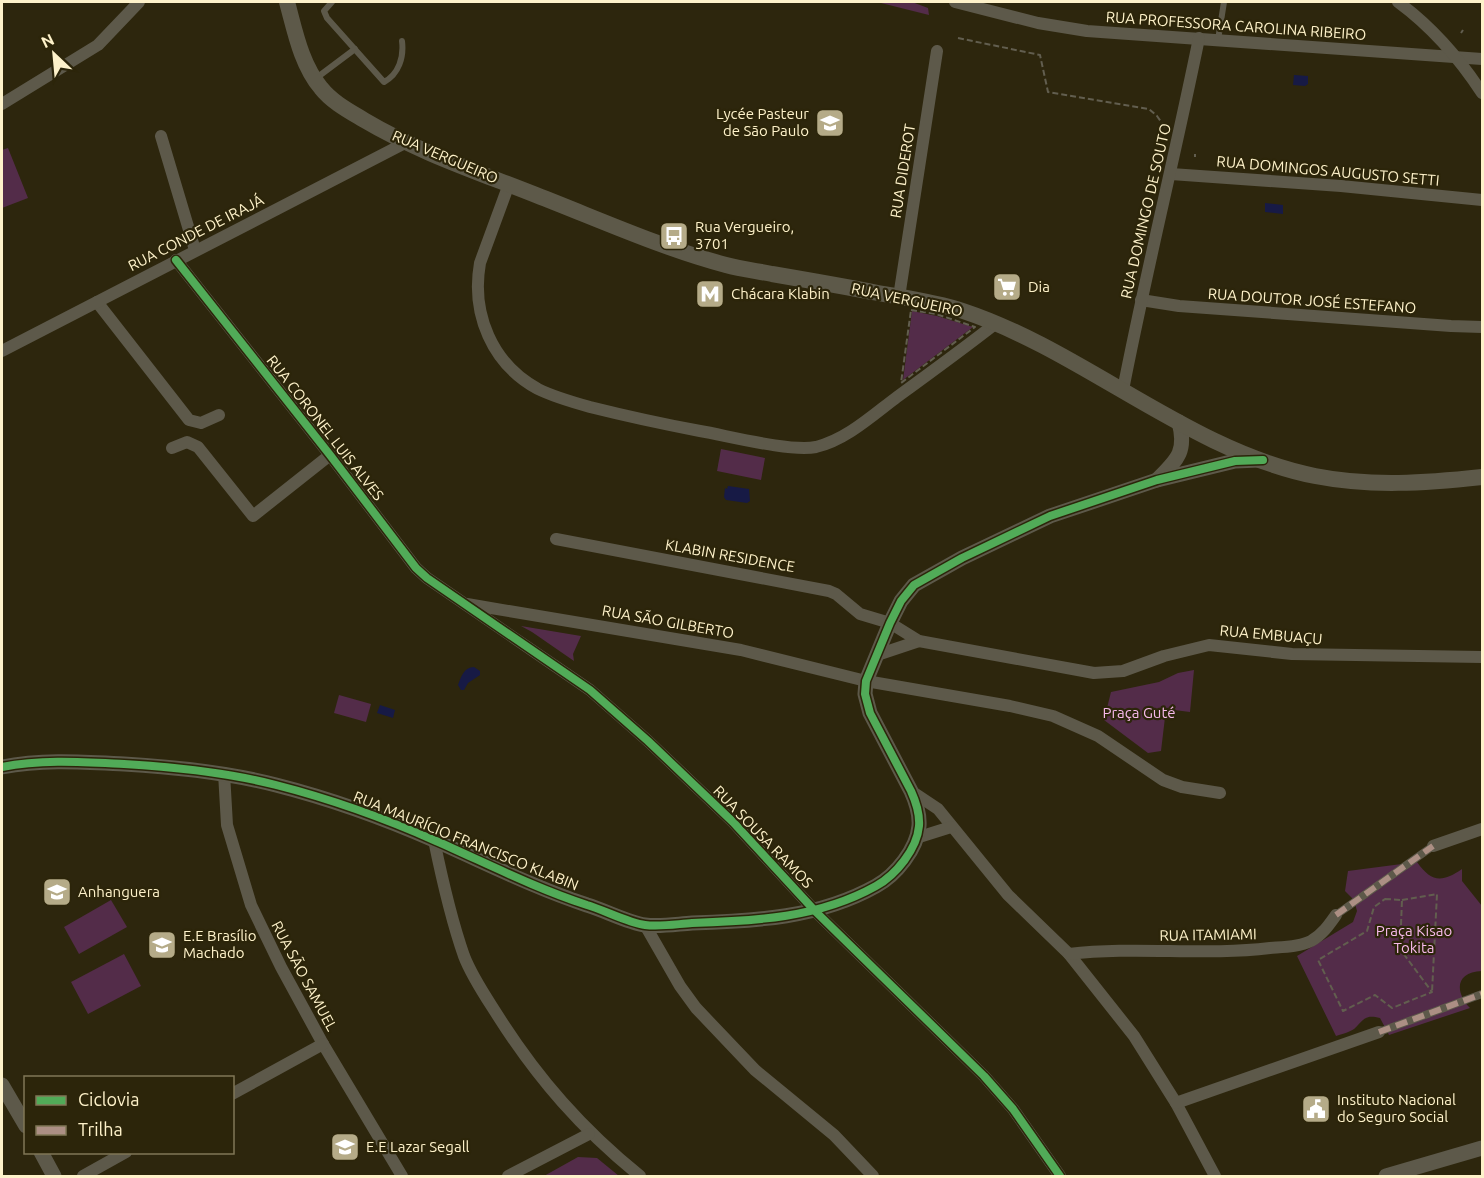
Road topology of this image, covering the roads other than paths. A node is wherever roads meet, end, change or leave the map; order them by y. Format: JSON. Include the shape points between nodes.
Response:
{"nodes":[{"id":1,"x":139,"y":2,"type":"edge"},
{"id":2,"x":287,"y":2,"type":"edge"},
{"id":3,"x":332,"y":2,"type":"edge"},
{"id":4,"x":955,"y":2,"type":"edge"},
{"id":5,"x":1224,"y":2,"type":"edge"},
{"id":6,"x":1398,"y":2,"type":"edge"},
{"id":7,"x":1199,"y":38,"type":"junction"},
{"id":8,"x":1218,"y":40,"type":"junction"},
{"id":9,"x":402,"y":41,"type":"dead end"},
{"id":10,"x":355,"y":49,"type":"junction"},
{"id":11,"x":937,"y":51,"type":"dead end"},
{"id":12,"x":1457,"y":57,"type":"junction"},
{"id":13,"x":1482,"y":59,"type":"edge"},
{"id":14,"x":314,"y":79,"type":"junction"},
{"id":15,"x":1482,"y":93,"type":"edge"},
{"id":16,"x":2,"y":104,"type":"edge"},
{"id":17,"x":161,"y":136,"type":"dead end"},
{"id":18,"x":405,"y":143,"type":"junction"},
{"id":19,"x":1171,"y":174,"type":"junction"},
{"id":20,"x":509,"y":184,"type":"junction"},
{"id":21,"x":1482,"y":200,"type":"edge"},
{"id":22,"x":195,"y":250,"type":"junction"},
{"id":23,"x":176,"y":260,"type":"junction"},
{"id":24,"x":900,"y":297,"type":"junction"},
{"id":25,"x":1141,"y":300,"type":"junction"},
{"id":26,"x":98,"y":302,"type":"junction"},
{"id":27,"x":995,"y":324,"type":"junction"},
{"id":28,"x":1482,"y":327,"type":"edge"},
{"id":29,"x":2,"y":351,"type":"edge"},
{"id":30,"x":1123,"y":390,"type":"junction"},
{"id":31,"x":219,"y":415,"type":"dead end"},
{"id":32,"x":1179,"y":422,"type":"junction"},
{"id":33,"x":172,"y":448,"type":"dead end"},
{"id":34,"x":330,"y":455,"type":"junction"},
{"id":35,"x":1263,"y":460,"type":"junction"},
{"id":36,"x":1482,"y":477,"type":"edge"},
{"id":37,"x":1157,"y":480,"type":"junction"},
{"id":38,"x":556,"y":539,"type":"dead end"},
{"id":39,"x":463,"y":603,"type":"junction"},
{"id":40,"x":890,"y":623,"type":"junction"},
{"id":41,"x":919,"y":641,"type":"junction"},
{"id":42,"x":877,"y":655,"type":"junction"},
{"id":43,"x":1482,"y":657,"type":"edge"},
{"id":44,"x":866,"y":681,"type":"junction"},
{"id":45,"x":2,"y":767,"type":"edge"},
{"id":46,"x":224,"y":773,"type":"junction"},
{"id":47,"x":911,"y":791,"type":"junction"},
{"id":48,"x":1220,"y":793,"type":"dead end"},
{"id":49,"x":951,"y":827,"type":"junction"},
{"id":50,"x":1482,"y":829,"type":"edge"},
{"id":51,"x":916,"y":838,"type":"junction"},
{"id":52,"x":434,"y":840,"type":"junction"},
{"id":53,"x":1433,"y":846,"type":"joint"},
{"id":54,"x":815,"y":911,"type":"junction"},
{"id":55,"x":1335,"y":915,"type":"joint"},
{"id":56,"x":645,"y":925,"type":"junction"},
{"id":57,"x":1070,"y":954,"type":"junction"},
{"id":58,"x":1482,"y":994,"type":"edge"},
{"id":59,"x":1379,"y":1032,"type":"joint"},
{"id":60,"x":323,"y":1044,"type":"junction"},
{"id":61,"x":2,"y":1085,"type":"edge"},
{"id":62,"x":234,"y":1093,"type":"edge"},
{"id":63,"x":1176,"y":1103,"type":"junction"},
{"id":64,"x":24,"y":1123,"type":"edge"},
{"id":65,"x":590,"y":1134,"type":"junction"},
{"id":66,"x":1482,"y":1148,"type":"edge"},
{"id":67,"x":41,"y":1154,"type":"edge"},
{"id":68,"x":122,"y":1154,"type":"edge"},
{"id":69,"x":54,"y":1176,"type":"edge"},
{"id":70,"x":83,"y":1176,"type":"edge"},
{"id":71,"x":402,"y":1176,"type":"edge"},
{"id":72,"x":508,"y":1176,"type":"edge"},
{"id":73,"x":640,"y":1176,"type":"edge"},
{"id":74,"x":873,"y":1176,"type":"edge"},
{"id":75,"x":1060,"y":1176,"type":"edge"},
{"id":76,"x":1215,"y":1176,"type":"edge"},
{"id":77,"x":1386,"y":1176,"type":"edge"}],
"edges":[{"from":1,"to":16,"type":"street","via":[[98,45]]},
{"from":2,"to":14,"type":"main road","name":"RUA VERGUEIRO","via":[[303,57]]},
{"from":3,"to":10,"type":"lane","via":[[324,11]]},
{"from":4,"to":7,"type":"street","name":"RUA PROFESSORA CAROLINA RIBEIRO","via":[[1087,31]]},
{"from":5,"to":8,"type":"lane"},
{"from":6,"to":12,"type":"street","via":[[1433,30]]},
{"from":7,"to":8,"type":"street","name":"RUA PROFESSORA CAROLINA RIBEIRO"},
{"from":7,"to":19,"type":"street","name":"RUA DOMINGO DE SOUTO"},
{"from":8,"to":12,"type":"street","name":"RUA PROFESSORA CAROLINA RIBEIRO"},
{"from":9,"to":10,"type":"lane","via":[[404,52],[398,70],[384,81]]},
{"from":10,"to":14,"type":"lane"},
{"from":11,"to":24,"type":"street","name":"RUA DIDEROT"},
{"from":12,"to":13,"type":"street","name":"RUA PROFESSORA CAROLINA RIBEIRO"},
{"from":12,"to":15,"type":"street"},
{"from":14,"to":18,"type":"main road","name":"RUA VERGUEIRO","via":[[352,114]]},
{"from":17,"to":22,"type":"street"},
{"from":18,"to":20,"type":"main road","name":"RUA VERGUEIRO"},
{"from":18,"to":22,"type":"street","name":"RUA CONDE DE IRAJÁ"},
{"from":19,"to":21,"type":"street","name":"RUA DOMINGOS AUGUSTO SETTI"},
{"from":19,"to":25,"type":"street","name":"RUA DOMINGO DE SOUTO"},
{"from":20,"to":24,"type":"main road","name":"RUA VERGUEIRO","via":[[727,266]]},
{"from":20,"to":27,"type":"street","via":[[477,275],[482,324],[495,350],[516,374],[538,389],[566,400],[632,417],[804,449],[830,442],[856,427]]},
{"from":22,"to":23,"type":"street","name":"RUA CONDE DE IRAJÁ"},
{"from":23,"to":26,"type":"street","name":"RUA CONDE DE IRAJÁ"},
{"from":23,"to":34,"type":"street","name":"RUA CORONEL LUIS ALVES"},
{"from":24,"to":27,"type":"main road","name":"RUA VERGUEIRO","via":[[952,308]]},
{"from":25,"to":28,"type":"street","name":"RUA DOUTOR JOSÉ ESTEFANO"},
{"from":25,"to":30,"type":"street","name":"RUA DOMINGO DE SOUTO"},
{"from":26,"to":29,"type":"street","name":"RUA CONDE DE IRAJÁ"},
{"from":26,"to":31,"type":"street","via":[[189,420],[201,423]]},
{"from":27,"to":30,"type":"main road","name":"RUA VERGUEIRO"},
{"from":30,"to":32,"type":"main road","name":"RUA VERGUEIRO"},
{"from":32,"to":35,"type":"main road","name":"RUA VERGUEIRO"},
{"from":32,"to":37,"type":"street","via":[[1183,442],[1180,453]]},
{"from":33,"to":34,"type":"street","via":[[187,442],[198,447],[253,516]]},
{"from":34,"to":39,"type":"street","name":"RUA CORONEL LUIS ALVES","via":[[416,568]]},
{"from":35,"to":36,"type":"main road","name":"RUA VERGUEIRO","via":[[1346,481],[1396,484]]},
{"from":35,"to":37,"type":"street","via":[[1235,461]]},
{"from":37,"to":40,"type":"street","via":[[1050,516],[962,558],[914,585],[900,601]]},
{"from":38,"to":40,"type":"street","name":"KLABIN RESIDENCE","via":[[829,591],[860,614]]},
{"from":39,"to":44,"type":"street","name":"RUA SÃO GILBERTO","via":[[741,650]]},
{"from":39,"to":54,"type":"street","name":"RUA SOUSA RAMOS","via":[[612,708],[733,822]]},
{"from":40,"to":41,"type":"street","name":"RUA EMBUAÇU"},
{"from":40,"to":42,"type":"street"},
{"from":41,"to":42,"type":"street","name":"RUA EMBUAÇU"},
{"from":41,"to":43,"type":"street","name":"RUA EMBUAÇU","via":[[1094,673],[1123,671],[1209,645],[1292,654]]},
{"from":42,"to":44,"type":"street"},
{"from":44,"to":47,"type":"street","name":"RUA MAURÍCIO FRANCISCO KLABIN","via":[[870,713]]},
{"from":44,"to":48,"type":"street","name":"RUA SÃO GILBERTO","via":[[1053,716],[1098,736],[1164,780]]},
{"from":45,"to":46,"type":"street","name":"RUA MAURÍCIO FRANCISCO KLABIN","via":[[73,761]]},
{"from":46,"to":52,"type":"street","name":"RUA MAURÍCIO FRANCISCO KLABIN","via":[[334,801]]},
{"from":46,"to":60,"type":"street","name":"RUA SÃO SAMUEL","via":[[227,825],[251,905]]},
{"from":47,"to":49,"type":"street","via":[[938,809]]},
{"from":47,"to":51,"type":"street","name":"RUA MAURÍCIO FRANCISCO KLABIN","via":[[919,818]]},
{"from":49,"to":51,"type":"street"},
{"from":49,"to":57,"type":"street","via":[[1008,895]]},
{"from":50,"to":53,"type":"street"},
{"from":51,"to":54,"type":"street","name":"RUA MAURÍCIO FRANCISCO KLABIN","via":[[904,861],[885,881],[854,898]]},
{"from":52,"to":56,"type":"street","name":"RUA MAURÍCIO FRANCISCO KLABIN","via":[[519,880]]},
{"from":52,"to":65,"type":"street","via":[[465,957],[480,987],[533,1069]]},
{"from":53,"to":55,"type":"street"},
{"from":54,"to":56,"type":"street","name":"RUA MAURÍCIO FRANCISCO KLABIN","via":[[784,917]]},
{"from":54,"to":75,"type":"street","name":"RUA SOUSA RAMOS","via":[[984,1076],[1013,1109]]},
{"from":55,"to":57,"type":"street","name":"RUA ITAMIAMI","via":[[1319,935],[1297,945],[1239,952],[1100,950]]},
{"from":56,"to":74,"type":"street","via":[[696,1008],[755,1070],[834,1135]]},
{"from":57,"to":63,"type":"street","via":[[1134,1036]]},
{"from":58,"to":59,"type":"street"},
{"from":59,"to":63,"type":"street"},
{"from":60,"to":62,"type":"street"},
{"from":60,"to":71,"type":"street","name":"RUA SÃO SAMUEL"},
{"from":61,"to":64,"type":"street"},
{"from":63,"to":76,"type":"street"},
{"from":65,"to":72,"type":"street"},
{"from":65,"to":73,"type":"street"},
{"from":66,"to":77,"type":"street"},
{"from":67,"to":69,"type":"street"},
{"from":68,"to":70,"type":"street"}]}
